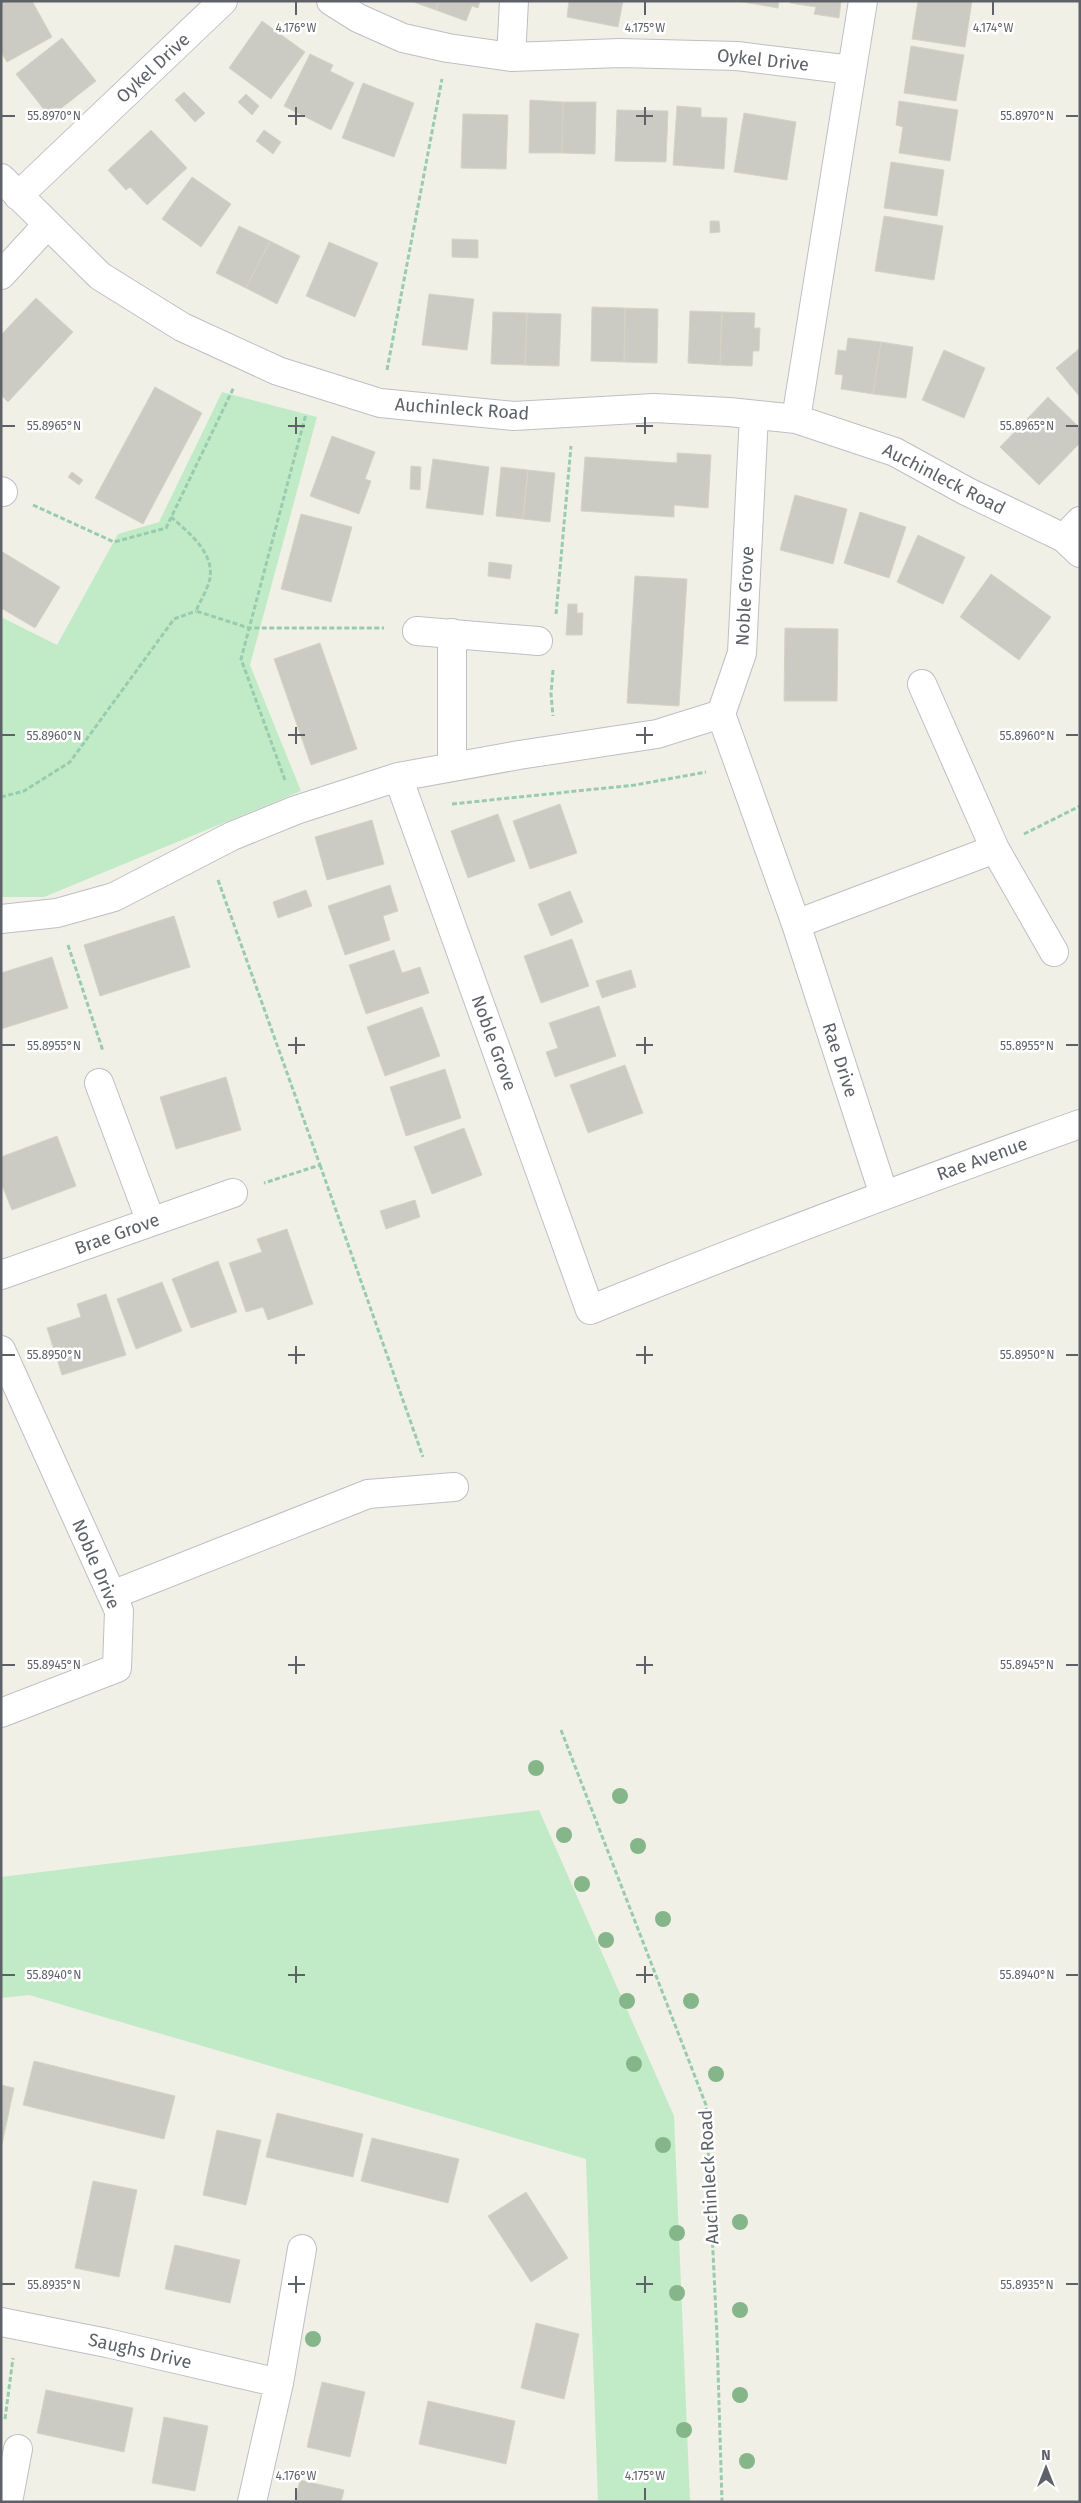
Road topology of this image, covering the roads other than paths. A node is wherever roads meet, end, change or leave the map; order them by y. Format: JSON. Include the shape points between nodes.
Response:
{"nodes":[{"id":1,"x":223,"y":1,"type":"edge"},
{"id":2,"x":331,"y":1,"type":"edge"},
{"id":3,"x":514,"y":1,"type":"edge"},
{"id":4,"x":862,"y":1,"type":"edge"},
{"id":5,"x":511,"y":56,"type":"junction"},
{"id":6,"x":852,"y":70,"type":"junction"},
{"id":7,"x":9,"y":187,"type":"edge"},
{"id":8,"x":47,"y":225,"type":"junction"},
{"id":9,"x":1,"y":275,"type":"edge"},
{"id":10,"x":754,"y":415,"type":"junction"},
{"id":11,"x":796,"y":419,"type":"junction"},
{"id":12,"x":1074,"y":538,"type":"edge"},
{"id":13,"x":417,"y":631,"type":"road end"},
{"id":14,"x":547,"y":632,"type":"road end"},
{"id":15,"x":452,"y":633,"type":"junction"},
{"id":16,"x":922,"y":684,"type":"dead end"},
{"id":17,"x":721,"y":714,"type":"junction"},
{"id":18,"x":452,"y":767,"type":"junction"},
{"id":19,"x":398,"y":777,"type":"junction"},
{"id":20,"x":995,"y":850,"type":"junction"},
{"id":21,"x":1,"y":919,"type":"edge"},
{"id":22,"x":796,"y":924,"type":"junction"},
{"id":23,"x":1054,"y":952,"type":"dead end"},
{"id":24,"x":99,"y":1083,"type":"road end"},
{"id":25,"x":1080,"y":1124,"type":"edge"},
{"id":26,"x":233,"y":1193,"type":"road end"},
{"id":27,"x":884,"y":1194,"type":"junction"},
{"id":28,"x":150,"y":1222,"type":"junction"},
{"id":29,"x":1,"y":1275,"type":"edge"},
{"id":30,"x":590,"y":1310,"type":"joint"},
{"id":31,"x":1,"y":1350,"type":"edge"},
{"id":32,"x":444,"y":1488,"type":"road end"},
{"id":33,"x":112,"y":1595,"type":"junction"},
{"id":34,"x":1,"y":1713,"type":"edge"},
{"id":35,"x":302,"y":2249,"type":"dead end"},
{"id":36,"x":10,"y":2324,"type":"edge"},
{"id":37,"x":279,"y":2383,"type":"junction"},
{"id":38,"x":18,"y":2449,"type":"road end"},
{"id":39,"x":8,"y":2502,"type":"edge"},
{"id":40,"x":252,"y":2502,"type":"edge"}],
"edges":[{"from":1,"to":7,"type":"street","name":"Oykel Drive"},
{"from":2,"to":5,"type":"street","name":"Oykel Drive","via":[[358,18],[403,38]]},
{"from":3,"to":5,"type":"street"},
{"from":4,"to":6,"type":"street"},
{"from":5,"to":6,"type":"street","name":"Oykel Drive","via":[[620,53],[737,56]]},
{"from":6,"to":11,"type":"street"},
{"from":7,"to":8,"type":"street","name":"Auchinleck Road"},
{"from":8,"to":9,"type":"street"},
{"from":8,"to":10,"type":"street","name":"Auchinleck Road","via":[[100,276],[182,327],[278,371],[380,403],[514,416],[654,408]]},
{"from":10,"to":11,"type":"street","name":"Auchinleck Road"},
{"from":10,"to":17,"type":"street","name":"Noble Grove","via":[[742,653]]},
{"from":11,"to":12,"type":"street","name":"Auchinleck Road","via":[[895,452],[966,491]]},
{"from":13,"to":15,"type":"street"},
{"from":14,"to":15,"type":"street"},
{"from":15,"to":18,"type":"street"},
{"from":16,"to":20,"type":"street"},
{"from":17,"to":18,"type":"street","via":[[657,734]]},
{"from":17,"to":22,"type":"street","name":"Rae Drive"},
{"from":18,"to":19,"type":"street"},
{"from":19,"to":21,"type":"street","via":[[296,810],[232,836],[114,897],[57,913]]},
{"from":19,"to":30,"type":"street","name":"Noble Grove"},
{"from":20,"to":22,"type":"street"},
{"from":20,"to":23,"type":"street"},
{"from":22,"to":27,"type":"street","name":"Rae Drive"},
{"from":24,"to":28,"type":"street"},
{"from":25,"to":27,"type":"street","name":"Rae Avenue"},
{"from":26,"to":28,"type":"street","name":"Brae Grove"},
{"from":27,"to":30,"type":"street","name":"Rae Avenue","via":[[720,1256]]},
{"from":28,"to":29,"type":"street","name":"Brae Grove"},
{"from":31,"to":33,"type":"street","name":"Noble Drive"},
{"from":32,"to":33,"type":"street","via":[[368,1494]]},
{"from":33,"to":34,"type":"street","name":"Noble Drive","via":[[118,1611],[117,1668]]},
{"from":35,"to":37,"type":"street"},
{"from":36,"to":37,"type":"street","name":"Saughs Drive","via":[[107,2342]]},
{"from":37,"to":40,"type":"street"},
{"from":38,"to":39,"type":"street"}]}
